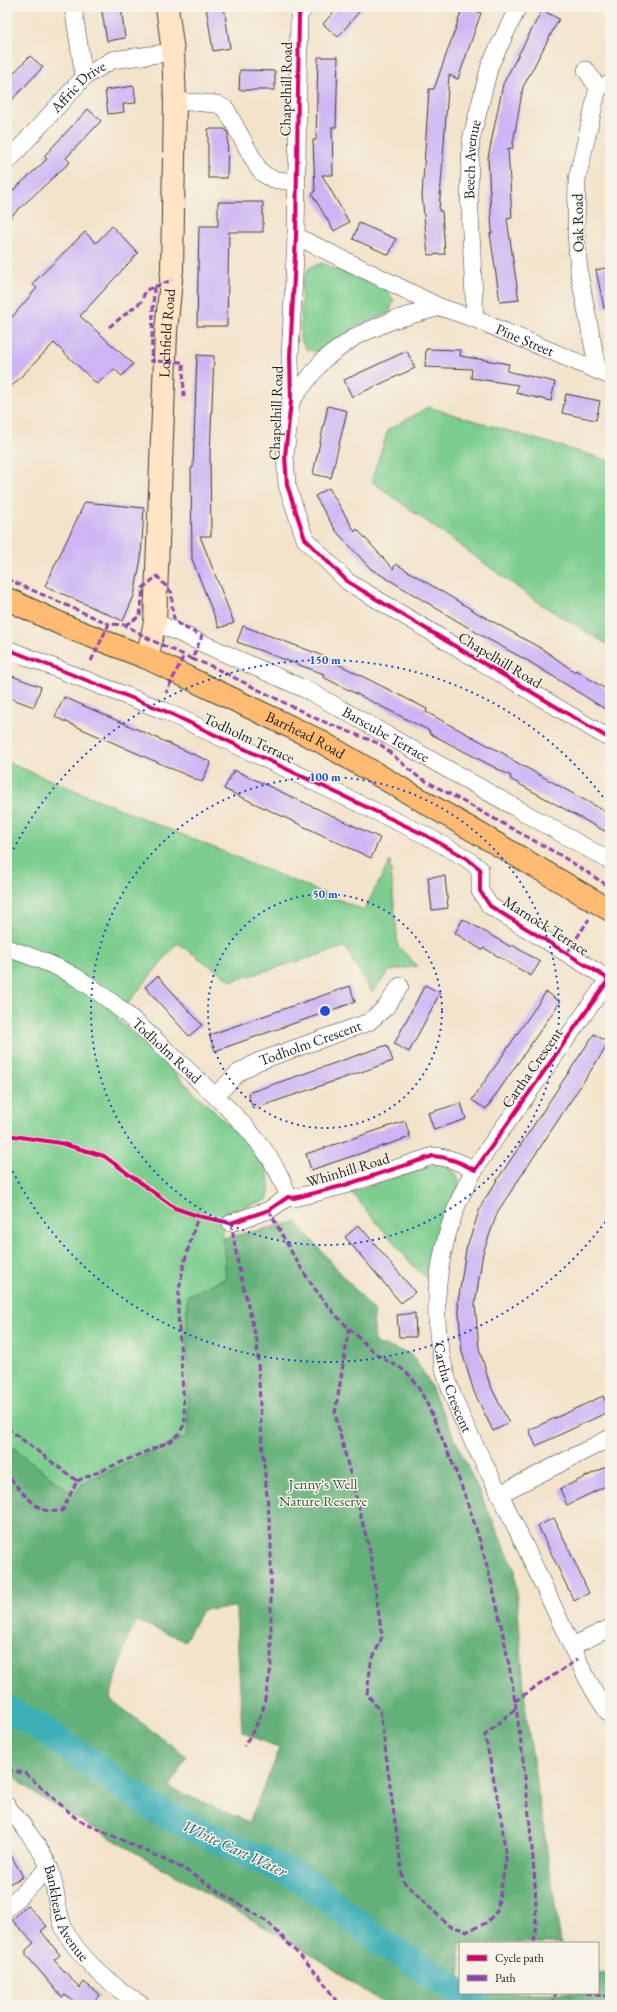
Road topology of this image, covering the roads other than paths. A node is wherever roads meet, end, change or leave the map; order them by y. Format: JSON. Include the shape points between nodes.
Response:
{"nodes":[{"id":1,"x":73,"y":7,"type":"edge"},
{"id":2,"x":167,"y":7,"type":"edge"},
{"id":3,"x":518,"y":7,"type":"edge"},
{"id":4,"x":302,"y":10,"type":"edge"},
{"id":5,"x":173,"y":52,"type":"junction"},
{"id":6,"x":586,"y":70,"type":"dead end"},
{"id":7,"x":84,"y":77,"type":"junction"},
{"id":8,"x":604,"y":85,"type":"edge"},
{"id":9,"x":175,"y":101,"type":"junction"},
{"id":10,"x":7,"y":162,"type":"edge"},
{"id":11,"x":297,"y":182,"type":"junction"},
{"id":12,"x":296,"y":236,"type":"junction"},
{"id":13,"x":440,"y":307,"type":"junction"},
{"id":14,"x":475,"y":319,"type":"junction"},
{"id":15,"x":604,"y":373,"type":"edge"},
{"id":16,"x":291,"y":401,"type":"junction"},
{"id":17,"x":7,"y":599,"type":"edge"},
{"id":18,"x":155,"y":622,"type":"junction"},
{"id":19,"x":7,"y":649,"type":"edge"},
{"id":20,"x":147,"y":658,"type":"junction"},
{"id":21,"x":610,"y":739,"type":"edge"},
{"id":22,"x":610,"y":861,"type":"edge"},
{"id":23,"x":490,"y":906,"type":"joint"},
{"id":24,"x":610,"y":910,"type":"edge"},
{"id":25,"x":7,"y":948,"type":"edge"},
{"id":26,"x":609,"y":979,"type":"edge"},
{"id":27,"x":400,"y":986,"type":"dead end"},
{"id":28,"x":215,"y":1096,"type":"junction"},
{"id":29,"x":475,"y":1170,"type":"junction"},
{"id":30,"x":288,"y":1197,"type":"junction"},
{"id":31,"x":231,"y":1223,"type":"dead end"},
{"id":32,"x":610,"y":1438,"type":"edge"},
{"id":33,"x":500,"y":1494,"type":"junction"},
{"id":34,"x":610,"y":1628,"type":"edge"},
{"id":35,"x":572,"y":1646,"type":"junction"},
{"id":36,"x":610,"y":1715,"type":"edge"},
{"id":37,"x":7,"y":1806,"type":"edge"},
{"id":38,"x":50,"y":1868,"type":"junction"},
{"id":39,"x":7,"y":1908,"type":"edge"},
{"id":40,"x":120,"y":1999,"type":"edge"},
{"id":41,"x":142,"y":2005,"type":"edge"}],
"edges":[{"from":1,"to":7,"type":"street"},
{"from":2,"to":5,"type":"street","name":"Lochfield Road"},
{"from":3,"to":14,"type":"street","name":"Beech Avenue","via":[[490,65],[471,140],[469,191]]},
{"from":4,"to":11,"type":"street","name":"Chapelhill Road"},
{"from":5,"to":7,"type":"street","name":"Affric Drive","via":[[112,60]]},
{"from":5,"to":9,"type":"street","name":"Lochfield Road"},
{"from":6,"to":8,"type":"street"},
{"from":7,"to":10,"type":"street","name":"Affric Drive"},
{"from":8,"to":15,"type":"street","name":"Oak Road","via":[[577,179],[576,232],[579,273]]},
{"from":9,"to":11,"type":"street","via":[[217,104],[226,109],[264,176],[273,180]]},
{"from":9,"to":18,"type":"street","name":"Lochfield Road","via":[[172,280],[166,332]]},
{"from":11,"to":12,"type":"street","name":"Chapelhill Road"},
{"from":12,"to":13,"type":"street","name":"Pine Street"},
{"from":12,"to":16,"type":"street","name":"Chapelhill Road","via":[[290,357]]},
{"from":13,"to":14,"type":"street","name":"Pine Street"},
{"from":13,"to":16,"type":"street","via":[[393,320],[356,336],[323,360]]},
{"from":14,"to":15,"type":"street","name":"Pine Street"},
{"from":16,"to":21,"type":"street","name":"Chapelhill Road","via":[[285,456],[287,485],[305,539],[348,582]]},
{"from":17,"to":20,"type":"main road","name":"Barrhead Road","via":[[70,628]]},
{"from":18,"to":20,"type":"street","name":"Lochfield Road"},
{"from":18,"to":22,"type":"street","name":"Barscube Terrace","via":[[311,692]]},
{"from":19,"to":23,"type":"street","name":"Todholm Terrace","via":[[165,711],[425,835],[480,869],[480,891]]},
{"from":20,"to":24,"type":"main road","name":"Barrhead Road","via":[[318,740]]},
{"from":23,"to":26,"type":"street","name":"Marnock Terrace"},
{"from":25,"to":28,"type":"street","name":"Todholm Road","via":[[58,967],[102,994]]},
{"from":26,"to":29,"type":"street","name":"Cartha Crescent"},
{"from":27,"to":28,"type":"street","name":"Todholm Crescent","via":[[386,1007],[369,1022],[252,1065],[238,1073]]},
{"from":28,"to":30,"type":"street","name":"Todholm Road","via":[[269,1157]]},
{"from":29,"to":30,"type":"street","name":"Whinhill Road","via":[[445,1157],[433,1156],[342,1186],[294,1198]]},
{"from":29,"to":33,"type":"street","name":"Cartha Crescent","via":[[456,1210],[446,1239],[439,1270],[436,1320],[443,1364],[454,1400]]},
{"from":30,"to":31,"type":"street","name":"Whinhill Road","via":[[269,1210]]},
{"from":32,"to":33,"type":"street"},
{"from":33,"to":35,"type":"street","name":"Cartha Crescent"},
{"from":34,"to":35,"type":"street"},
{"from":35,"to":36,"type":"street","name":"Cartha Crescent","via":[[595,1692]]},
{"from":37,"to":38,"type":"street","name":"Bankhead Avenue"},
{"from":38,"to":39,"type":"street"},
{"from":38,"to":40,"type":"street","name":"Bankhead Avenue","via":[[64,1926],[80,1952]]},
{"from":40,"to":41,"type":"street","name":"Bankhead Avenue"}]}
